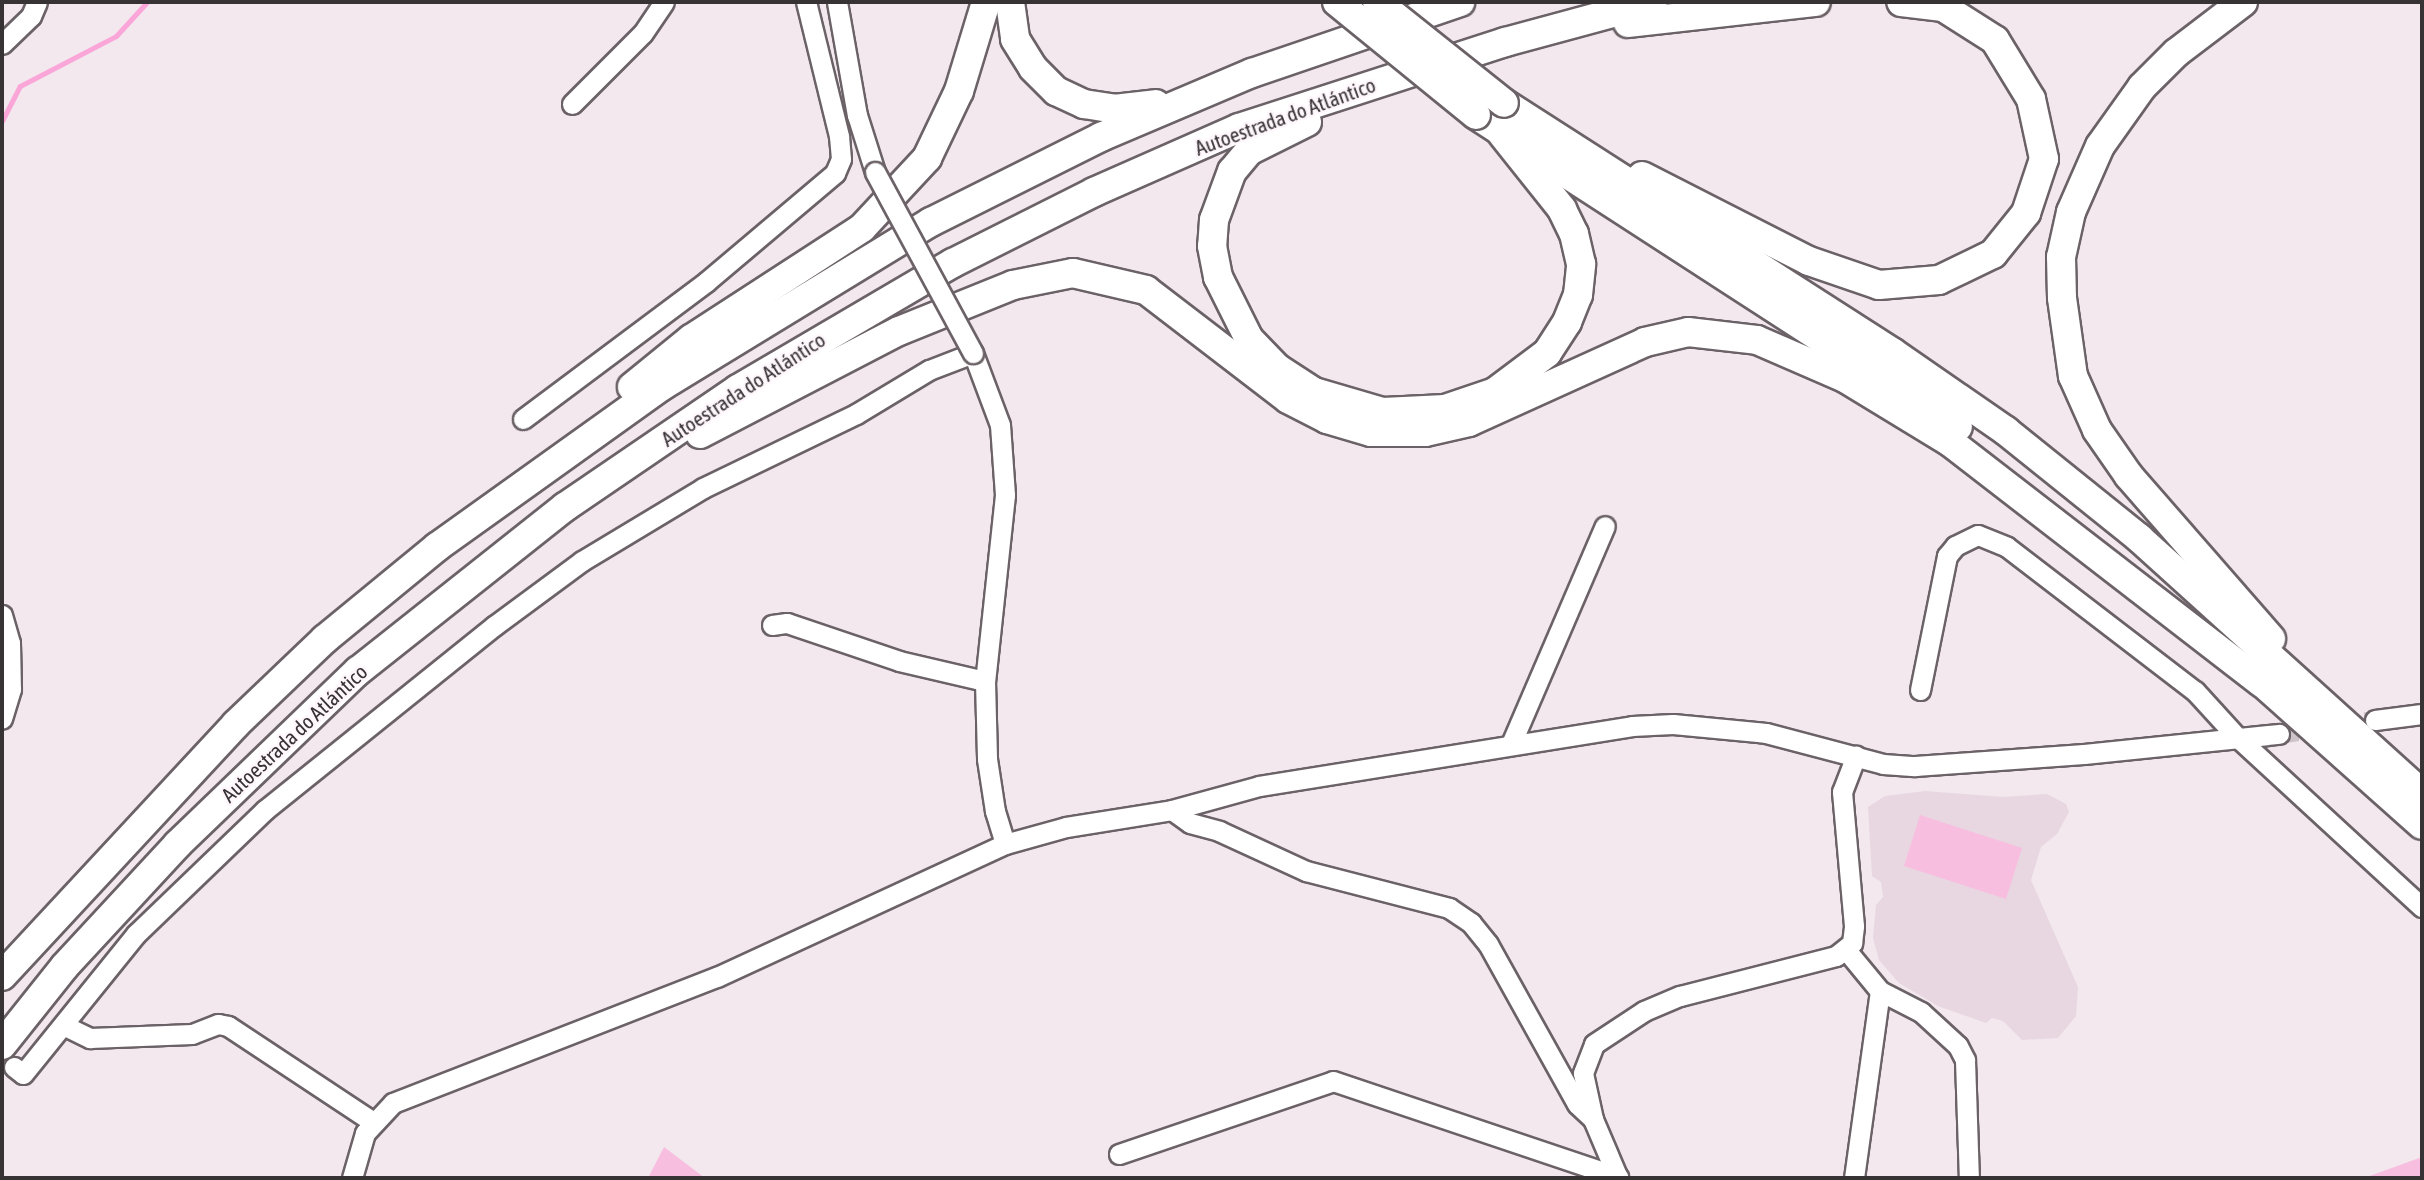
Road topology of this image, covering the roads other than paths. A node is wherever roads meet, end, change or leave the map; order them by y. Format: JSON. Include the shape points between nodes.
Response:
{"nodes":[{"id":1,"x":37,"y":2,"type":"edge"},
{"id":2,"x":664,"y":2,"type":"edge"},
{"id":3,"x":806,"y":2,"type":"edge"},
{"id":4,"x":837,"y":2,"type":"edge"},
{"id":5,"x":986,"y":2,"type":"edge"},
{"id":6,"x":1010,"y":2,"type":"edge"},
{"id":7,"x":1336,"y":2,"type":"edge"},
{"id":8,"x":1377,"y":2,"type":"edge"},
{"id":9,"x":1653,"y":2,"type":"edge"},
{"id":10,"x":1816,"y":2,"type":"edge"},
{"id":11,"x":1901,"y":2,"type":"edge"},
{"id":12,"x":2243,"y":2,"type":"edge"},
{"id":13,"x":1447,"y":4,"type":"edge"},
{"id":14,"x":1505,"y":42,"type":"junction"},
{"id":15,"x":2,"y":44,"type":"edge"},
{"id":16,"x":1252,"y":73,"type":"junction"},
{"id":17,"x":572,"y":104,"type":"dead end"},
{"id":18,"x":1534,"y":124,"type":"junction"},
{"id":19,"x":1503,"y":135,"type":"junction"},
{"id":20,"x":973,"y":353,"type":"junction"},
{"id":21,"x":523,"y":419,"type":"dead end"},
{"id":22,"x":565,"y":507,"type":"junction"},
{"id":23,"x":1605,"y":526,"type":"dead end"},
{"id":24,"x":437,"y":547,"type":"junction"},
{"id":25,"x":2,"y":615,"type":"edge"},
{"id":26,"x":772,"y":625,"type":"dead end"},
{"id":27,"x":985,"y":681,"type":"junction"},
{"id":28,"x":2261,"y":682,"type":"junction"},
{"id":29,"x":1920,"y":690,"type":"dead end"},
{"id":30,"x":2422,"y":714,"type":"edge"},
{"id":31,"x":2,"y":719,"type":"edge"},
{"id":32,"x":2366,"y":730,"type":"junction"},
{"id":33,"x":2279,"y":734,"type":"tunnel mouth"},
{"id":34,"x":2237,"y":737,"type":"junction"},
{"id":35,"x":1511,"y":744,"type":"junction"},
{"id":36,"x":1856,"y":756,"type":"junction"},
{"id":37,"x":2422,"y":794,"type":"edge"},
{"id":38,"x":1172,"y":810,"type":"junction"},
{"id":39,"x":2422,"y":825,"type":"edge"},
{"id":40,"x":1006,"y":844,"type":"junction"},
{"id":41,"x":2422,"y":906,"type":"edge"},
{"id":42,"x":1847,"y":951,"type":"junction"},
{"id":43,"x":2,"y":976,"type":"edge"},
{"id":44,"x":1880,"y":991,"type":"junction"},
{"id":45,"x":63,"y":1025,"type":"junction"},
{"id":46,"x":8,"y":1056,"type":"edge"},
{"id":47,"x":1594,"y":1119,"type":"junction"},
{"id":48,"x":373,"y":1122,"type":"junction"},
{"id":49,"x":1119,"y":1154,"type":"dead end"},
{"id":50,"x":352,"y":1178,"type":"edge"},
{"id":51,"x":1618,"y":1178,"type":"edge"},
{"id":52,"x":1854,"y":1178,"type":"edge"},
{"id":53,"x":1969,"y":1178,"type":"edge"}],
"edges":[{"from":1,"to":15,"type":"street","via":[[30,16]]},
{"from":2,"to":17,"type":"street","via":[[643,33]]},
{"from":3,"to":21,"type":"street","via":[[839,136],[841,159],[835,173],[706,282]]},
{"from":4,"to":20,"type":"street","bridge":true,"via":[[856,115],[875,172]]},
{"from":5,"to":24,"type":"highway","via":[[958,90],[927,158],[862,228],[691,339]]},
{"from":6,"to":16,"type":"highway","via":[[1016,38],[1033,68],[1056,91],[1084,104],[1143,108]]},
{"from":7,"to":19,"type":"highway","bridge":true},
{"from":8,"to":18,"type":"highway","bridge":true},
{"from":9,"to":14,"type":"highway","name":"Autoestrada do Atlántico"},
{"from":10,"to":14,"type":"highway","via":[[1679,16]]},
{"from":11,"to":18,"type":"highway","via":[[1943,7],[1995,40],[2031,99],[2044,159],[2026,213],[1993,254],[1939,280],[1879,285],[1809,261]]},
{"from":12,"to":32,"type":"highway","via":[[2176,53],[2142,87],[2119,115],[2082,178],[2062,257],[2067,350],[2097,430],[2129,476]]},
{"from":13,"to":16,"type":"highway","name":"Autoestrada do Atlántico"},
{"from":14,"to":19,"type":"highway","via":[[1286,130],[1249,152],[1232,171],[1220,198],[1212,246],[1218,277],[1249,339],[1277,368],[1314,392],[1383,412],[1435,410],[1470,402],[1495,392],[1547,353],[1578,295],[1581,264],[1562,209]]},
{"from":14,"to":22,"type":"highway","name":"Autoestrada do Atlántico","via":[[1239,128],[1094,192],[851,320],[738,389]]},
{"from":16,"to":24,"type":"highway","name":"Autoestrada do Atlántico","via":[[1101,137],[931,222],[662,386]]},
{"from":18,"to":32,"type":"highway","via":[[1892,352],[2006,431]]},
{"from":19,"to":28,"type":"highway","via":[[1881,373],[1995,453],[2096,533]]},
{"from":20,"to":27,"type":"street","via":[[1000,425],[1005,495]]},
{"from":20,"to":45,"type":"street","via":[[929,370],[856,414],[703,488],[571,569],[390,707],[265,810],[136,933]]},
{"from":22,"to":28,"type":"highway","via":[[898,331],[1044,277],[1101,276],[1146,290],[1288,399],[1327,419],[1371,432],[1425,432],[1469,422],[1645,342],[1688,332],[1720,334],[1757,340],[1798,355],[1950,442]]},
{"from":22,"to":46,"type":"highway","name":"Autoestrada do Atlántico","via":[[328,700],[178,844],[65,967]]},
{"from":23,"to":35,"type":"street"},
{"from":24,"to":43,"type":"highway","name":"Autoestrada do Atlántico","via":[[324,639],[236,724]]},
{"from":25,"to":31,"type":"street","via":[[9,643],[11,689]]},
{"from":26,"to":27,"type":"street","via":[[787,623],[899,661]]},
{"from":27,"to":40,"type":"street","via":[[987,759],[995,811]]},
{"from":28,"to":39,"type":"highway"},
{"from":29,"to":34,"type":"street","via":[[1947,556],[1955,546],[1978,534],[2007,547],[2195,691]]},
{"from":30,"to":32,"type":"street"},
{"from":32,"to":37,"type":"highway"},
{"from":33,"to":34,"type":"street"},
{"from":34,"to":36,"type":"street","via":[[1915,766]]},
{"from":34,"to":41,"type":"street"},
{"from":35,"to":36,"type":"street","via":[[1673,724],[1766,733]]},
{"from":35,"to":38,"type":"street","via":[[1259,786]]},
{"from":36,"to":42,"type":"street","via":[[1842,792],[1854,926]]},
{"from":38,"to":40,"type":"street","via":[[1066,827]]},
{"from":38,"to":47,"type":"street","via":[[1190,823],[1220,831],[1306,871],[1449,908],[1471,923],[1488,944],[1577,1104]]},
{"from":40,"to":48,"type":"street","via":[[717,978],[418,1091],[393,1103]]},
{"from":42,"to":44,"type":"street"},
{"from":42,"to":47,"type":"street","via":[[1680,996],[1607,1033],[1594,1044],[1583,1073]]},
{"from":44,"to":52,"type":"street"},
{"from":44,"to":53,"type":"street","via":[[1921,1012],[1958,1046],[1965,1060]]},
{"from":45,"to":46,"type":"street","via":[[23,1074]]},
{"from":45,"to":48,"type":"street","via":[[90,1038],[180,1035],[218,1024],[229,1026]]},
{"from":47,"to":51,"type":"street"},
{"from":48,"to":50,"type":"street","via":[[360,1144]]},
{"from":49,"to":51,"type":"street","via":[[1333,1081]]}]}
